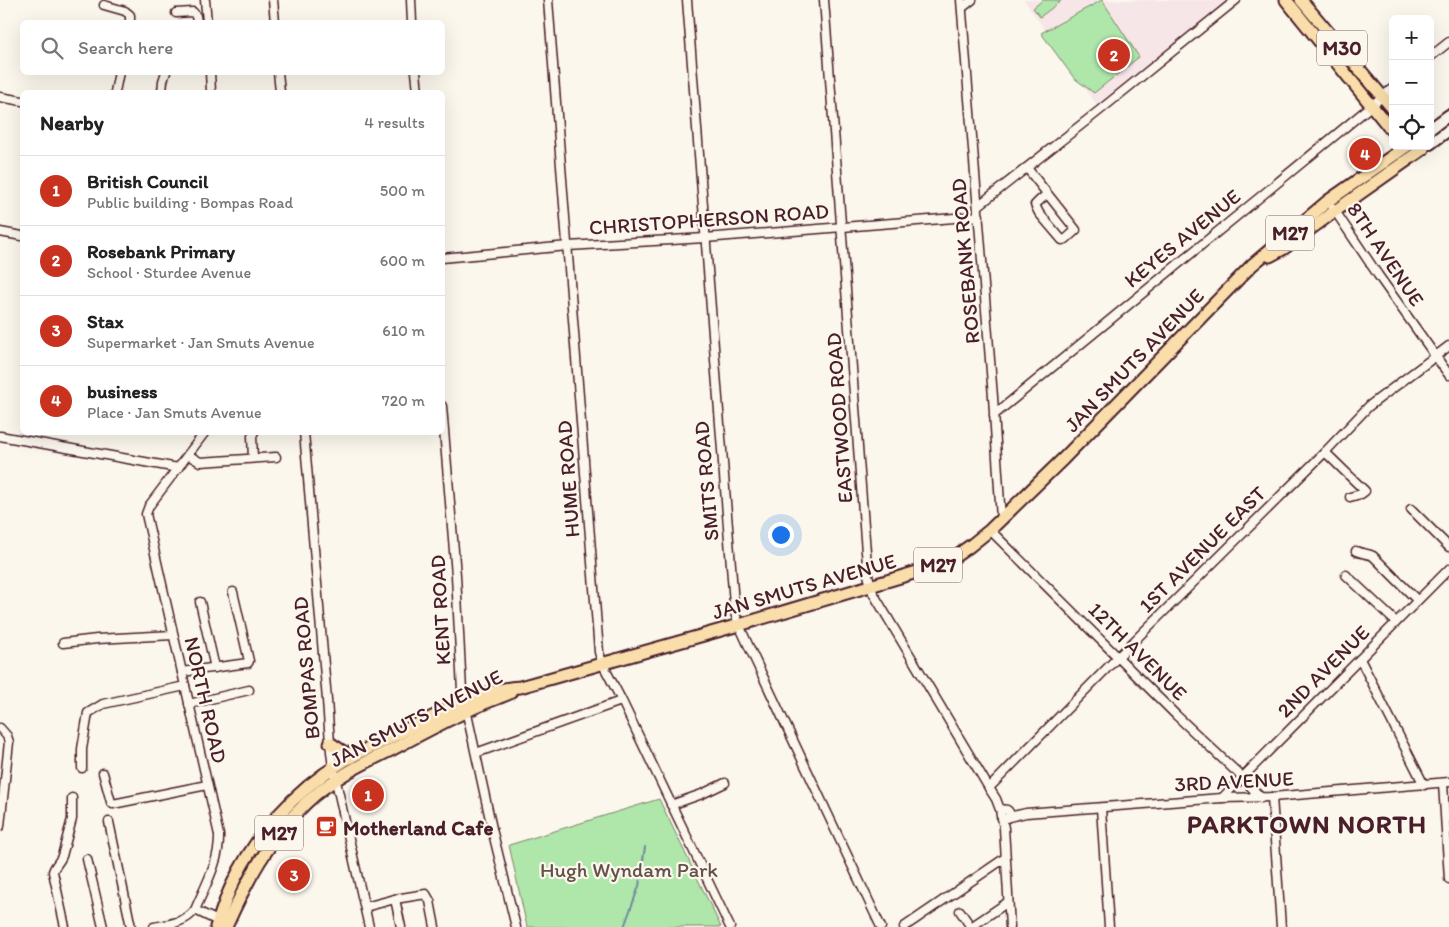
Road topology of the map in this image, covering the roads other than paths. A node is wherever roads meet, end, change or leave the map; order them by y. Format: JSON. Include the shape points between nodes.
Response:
{"nodes":[{"id":1,"x":205,"y":0,"type":"edge"},
{"id":2,"x":273,"y":0,"type":"edge"},
{"id":3,"x":410,"y":0,"type":"edge"},
{"id":4,"x":548,"y":0,"type":"edge"},
{"id":5,"x":687,"y":0,"type":"edge"},
{"id":6,"x":824,"y":0,"type":"edge"},
{"id":7,"x":972,"y":0,"type":"edge"},
{"id":8,"x":1236,"y":0,"type":"edge"},
{"id":9,"x":1286,"y":0,"type":"edge"},
{"id":10,"x":1301,"y":0,"type":"edge"},
{"id":11,"x":962,"y":4,"type":"edge"},
{"id":12,"x":104,"y":6,"type":"dead end"},
{"id":13,"x":176,"y":13,"type":"dead end"},
{"id":14,"x":130,"y":20,"type":"edge"},
{"id":15,"x":196,"y":20,"type":"edge"},
{"id":16,"x":207,"y":20,"type":"edge"},
{"id":17,"x":275,"y":20,"type":"edge"},
{"id":18,"x":412,"y":20,"type":"edge"},
{"id":19,"x":1449,"y":42,"type":"edge"},
{"id":20,"x":1434,"y":54,"type":"edge"},
{"id":21,"x":118,"y":75,"type":"edge"},
{"id":22,"x":165,"y":75,"type":"edge"},
{"id":23,"x":210,"y":75,"type":"edge"},
{"id":24,"x":278,"y":75,"type":"edge"},
{"id":25,"x":416,"y":75,"type":"edge"},
{"id":26,"x":115,"y":90,"type":"edge"},
{"id":27,"x":162,"y":90,"type":"edge"},
{"id":28,"x":211,"y":90,"type":"edge"},
{"id":29,"x":280,"y":90,"type":"edge"},
{"id":30,"x":418,"y":90,"type":"edge"},
{"id":31,"x":1389,"y":91,"type":"edge"},
{"id":32,"x":1383,"y":96,"type":"junction"},
{"id":33,"x":0,"y":97,"type":"edge"},
{"id":34,"x":20,"y":101,"type":"edge"},
{"id":35,"x":1371,"y":105,"type":"junction"},
{"id":36,"x":1390,"y":105,"type":"edge"},
{"id":37,"x":1449,"y":115,"type":"edge"},
{"id":38,"x":1434,"y":126,"type":"edge"},
{"id":39,"x":1389,"y":127,"type":"edge"},
{"id":40,"x":1449,"y":130,"type":"edge"},
{"id":41,"x":1434,"y":140,"type":"edge"},
{"id":42,"x":1406,"y":150,"type":"edge"},
{"id":43,"x":1027,"y":168,"type":"junction"},
{"id":44,"x":1047,"y":194,"type":"junction"},
{"id":45,"x":978,"y":206,"type":"junction"},
{"id":46,"x":1332,"y":206,"type":"junction"},
{"id":47,"x":979,"y":216,"type":"junction"},
{"id":48,"x":842,"y":228,"type":"junction"},
{"id":49,"x":0,"y":232,"type":"edge"},
{"id":50,"x":20,"y":236,"type":"edge"},
{"id":51,"x":705,"y":238,"type":"junction"},
{"id":52,"x":568,"y":246,"type":"junction"},
{"id":53,"x":445,"y":258,"type":"edge"},
{"id":54,"x":1449,"y":346,"type":"edge"},
{"id":55,"x":1435,"y":356,"type":"junction"},
{"id":56,"x":1449,"y":375,"type":"edge"},
{"id":57,"x":994,"y":415,"type":"junction"},
{"id":58,"x":203,"y":435,"type":"edge"},
{"id":59,"x":252,"y":435,"type":"edge"},
{"id":60,"x":304,"y":435,"type":"edge"},
{"id":61,"x":444,"y":435,"type":"edge"},
{"id":62,"x":0,"y":436,"type":"edge"},
{"id":63,"x":1325,"y":452,"type":"junction"},
{"id":64,"x":188,"y":455,"type":"junction"},
{"id":65,"x":276,"y":457,"type":"dead end"},
{"id":66,"x":253,"y":458,"type":"junction"},
{"id":67,"x":178,"y":468,"type":"junction"},
{"id":68,"x":1350,"y":497,"type":"dead end"},
{"id":69,"x":1410,"y":509,"type":"dead end"},
{"id":70,"x":1001,"y":519,"type":"junction"},
{"id":71,"x":990,"y":530,"type":"junction"},
{"id":72,"x":1449,"y":547,"type":"edge"},
{"id":73,"x":1356,"y":551,"type":"dead end"},
{"id":74,"x":1449,"y":569,"type":"edge"},
{"id":75,"x":1346,"y":575,"type":"dead end"},
{"id":76,"x":870,"y":586,"type":"junction"},
{"id":77,"x":233,"y":592,"type":"dead end"},
{"id":78,"x":1418,"y":600,"type":"junction"},
{"id":79,"x":200,"y":602,"type":"dead end"},
{"id":80,"x":1396,"y":622,"type":"junction"},
{"id":81,"x":739,"y":625,"type":"junction"},
{"id":82,"x":173,"y":635,"type":"junction"},
{"id":83,"x":63,"y":643,"type":"dead end"},
{"id":84,"x":1119,"y":656,"type":"junction"},
{"id":85,"x":1360,"y":659,"type":"junction"},
{"id":86,"x":602,"y":663,"type":"junction"},
{"id":87,"x":215,"y":668,"type":"junction"},
{"id":88,"x":182,"y":672,"type":"junction"},
{"id":89,"x":185,"y":686,"type":"junction"},
{"id":90,"x":249,"y":690,"type":"dead end"},
{"id":91,"x":622,"y":701,"type":"junction"},
{"id":92,"x":189,"y":704,"type":"junction"},
{"id":93,"x":465,"y":707,"type":"junction"},
{"id":94,"x":0,"y":728,"type":"edge"},
{"id":95,"x":330,"y":743,"type":"junction"},
{"id":96,"x":476,"y":753,"type":"junction"},
{"id":97,"x":356,"y":754,"type":"junction"},
{"id":98,"x":82,"y":768,"type":"dead end"},
{"id":99,"x":104,"y":773,"type":"dead end"},
{"id":100,"x":334,"y":774,"type":"junction"},
{"id":101,"x":1242,"y":777,"type":"junction"},
{"id":102,"x":1446,"y":782,"type":"edge"},
{"id":103,"x":725,"y":783,"type":"dead end"},
{"id":104,"x":208,"y":785,"type":"junction"},
{"id":105,"x":1424,"y":785,"type":"junction"},
{"id":106,"x":989,"y":788,"type":"junction"},
{"id":107,"x":1272,"y":797,"type":"junction"},
{"id":108,"x":72,"y":798,"type":"dead end"},
{"id":109,"x":1222,"y":798,"type":"junction"},
{"id":110,"x":1261,"y":798,"type":"junction"},
{"id":111,"x":671,"y":805,"type":"junction"},
{"id":112,"x":1101,"y":808,"type":"junction"},
{"id":113,"x":1006,"y":815,"type":"junction"},
{"id":114,"x":108,"y":822,"type":"dead end"},
{"id":115,"x":0,"y":826,"type":"edge"},
{"id":116,"x":1005,"y":858,"type":"junction"},
{"id":117,"x":87,"y":859,"type":"dead end"},
{"id":118,"x":1449,"y":879,"type":"edge"},
{"id":119,"x":395,"y":899,"type":"junction"},
{"id":120,"x":1008,"y":902,"type":"junction"},
{"id":121,"x":365,"y":907,"type":"junction"},
{"id":122,"x":195,"y":910,"type":"junction"},
{"id":123,"x":960,"y":911,"type":"dead end"},
{"id":124,"x":223,"y":925,"type":"edge"},
{"id":125,"x":64,"y":927,"type":"edge"},
{"id":126,"x":103,"y":927,"type":"edge"},
{"id":127,"x":131,"y":927,"type":"edge"},
{"id":128,"x":154,"y":927,"type":"edge"},
{"id":129,"x":369,"y":927,"type":"edge"},
{"id":130,"x":401,"y":927,"type":"edge"},
{"id":131,"x":435,"y":927,"type":"edge"},
{"id":132,"x":516,"y":927,"type":"edge"},
{"id":133,"x":730,"y":927,"type":"edge"},
{"id":134,"x":881,"y":927,"type":"edge"},
{"id":135,"x":904,"y":927,"type":"edge"},
{"id":136,"x":971,"y":927,"type":"edge"},
{"id":137,"x":1010,"y":927,"type":"edge"},
{"id":138,"x":1109,"y":927,"type":"edge"},
{"id":139,"x":1281,"y":927,"type":"edge"}],
"edges":[{"from":1,"to":16,"type":"street"},
{"from":2,"to":17,"type":"street"},
{"from":3,"to":18,"type":"street"},
{"from":4,"to":52,"type":"street","name":"HUME ROAD"},
{"from":5,"to":51,"type":"street","name":"SMITS ROAD"},
{"from":6,"to":48,"type":"street","name":"EASTWOOD ROAD"},
{"from":7,"to":11,"type":"street"},
{"from":8,"to":43,"type":"street"},
{"from":9,"to":35,"type":"main road","number":"M30"},
{"from":10,"to":32,"type":"main road","number":"M30"},
{"from":11,"to":45,"type":"street","name":"ROSEBANK ROAD"},
{"from":12,"to":14,"type":"street","via":[[125,11]]},
{"from":13,"to":15,"type":"street","via":[[193,12]]},
{"from":19,"to":20,"type":"street"},
{"from":21,"to":26,"type":"street"},
{"from":22,"to":27,"type":"street"},
{"from":23,"to":28,"type":"street"},
{"from":24,"to":29,"type":"street"},
{"from":25,"to":30,"type":"street"},
{"from":31,"to":32,"type":"street","name":"KEYES AVENUE"},
{"from":32,"to":35,"type":"street","name":"KEYES AVENUE"},
{"from":32,"to":36,"type":"main road","number":"M30"},
{"from":33,"to":34,"type":"street"},
{"from":35,"to":39,"type":"main road","number":"M30"},
{"from":35,"to":57,"type":"street","name":"KEYES AVENUE"},
{"from":37,"to":38,"type":"main road"},
{"from":40,"to":41,"type":"main road","name":"JAN SMUTS AVENUE","number":"M27"},
{"from":42,"to":46,"type":"main road","name":"JAN SMUTS AVENUE","number":"M27"},
{"from":43,"to":44,"type":"street"},
{"from":43,"to":45,"type":"street"},
{"from":44,"to":44,"type":"street","via":[[1035,205],[1062,240],[1066,239],[1076,230]]},
{"from":45,"to":47,"type":"street","name":"ROSEBANK ROAD"},
{"from":46,"to":55,"type":"street","name":"8TH AVENUE"},
{"from":46,"to":70,"type":"main road","name":"JAN SMUTS AVENUE","number":"M27","via":[[1252,265]]},
{"from":47,"to":48,"type":"street","name":"CHRISTOPHERSON ROAD"},
{"from":47,"to":57,"type":"street","name":"ROSEBANK ROAD"},
{"from":48,"to":51,"type":"street","name":"CHRISTOPHERSON ROAD"},
{"from":48,"to":76,"type":"street","name":"EASTWOOD ROAD"},
{"from":49,"to":50,"type":"street"},
{"from":51,"to":52,"type":"street","name":"CHRISTOPHERSON ROAD"},
{"from":51,"to":81,"type":"street","name":"SMITS ROAD","via":[[733,595]]},
{"from":52,"to":53,"type":"street","name":"CHRISTOPHERSON ROAD"},
{"from":52,"to":86,"type":"street","name":"HUME ROAD"},
{"from":54,"to":55,"type":"street","name":"1ST AVENUE EAST"},
{"from":55,"to":56,"type":"street","name":"8TH AVENUE"},
{"from":55,"to":63,"type":"street","name":"1ST AVENUE EAST","via":[[1369,406]]},
{"from":57,"to":70,"type":"street","name":"ROSEBANK ROAD"},
{"from":58,"to":64,"type":"street","name":"NORTH ROAD"},
{"from":59,"to":66,"type":"street"},
{"from":60,"to":95,"type":"street","name":"BOMPAS ROAD"},
{"from":61,"to":93,"type":"street","name":"KENT ROAD"},
{"from":62,"to":67,"type":"street"},
{"from":63,"to":68,"type":"street","via":[[1365,490]]},
{"from":63,"to":84,"type":"street","name":"1ST AVENUE EAST"},
{"from":64,"to":66,"type":"street","via":[[200,462]]},
{"from":64,"to":67,"type":"street","name":"NORTH ROAD"},
{"from":65,"to":66,"type":"street"},
{"from":67,"to":82,"type":"street","name":"NORTH ROAD","via":[[148,506],[146,514]]},
{"from":69,"to":72,"type":"street"},
{"from":70,"to":71,"type":"main road","name":"JAN SMUTS AVENUE","number":"M27"},
{"from":71,"to":76,"type":"main road","name":"JAN SMUTS AVENUE","number":"M27","via":[[938,565]]},
{"from":71,"to":84,"type":"street","name":"12TH AVENUE"},
{"from":73,"to":78,"type":"street","via":[[1373,556]]},
{"from":74,"to":78,"type":"street","name":"2ND AVENUE"},
{"from":75,"to":80,"type":"street"},
{"from":76,"to":81,"type":"main road","name":"JAN SMUTS AVENUE","number":"M27"},
{"from":76,"to":106,"type":"street","name":"EASTWOOD ROAD"},
{"from":77,"to":87,"type":"street","via":[[249,661]]},
{"from":78,"to":80,"type":"street","name":"2ND AVENUE"},
{"from":79,"to":87,"type":"street"},
{"from":80,"to":85,"type":"street","name":"2ND AVENUE"},
{"from":81,"to":86,"type":"main road","name":"JAN SMUTS AVENUE","number":"M27"},
{"from":81,"to":134,"type":"street","name":"SMITS ROAD"},
{"from":82,"to":83,"type":"street"},
{"from":82,"to":88,"type":"street","name":"NORTH ROAD"},
{"from":84,"to":101,"type":"street","name":"12TH AVENUE"},
{"from":84,"to":106,"type":"street","name":"1ST AVENUE EAST"},
{"from":85,"to":101,"type":"street","name":"2ND AVENUE"},
{"from":85,"to":105,"type":"street"},
{"from":86,"to":91,"type":"street","name":"HUME ROAD"},
{"from":86,"to":93,"type":"main road","name":"JAN SMUTS AVENUE","number":"M27"},
{"from":87,"to":88,"type":"street"},
{"from":88,"to":89,"type":"street","name":"NORTH ROAD"},
{"from":89,"to":92,"type":"street","name":"NORTH ROAD"},
{"from":89,"to":98,"type":"street","via":[[103,704],[88,713]]},
{"from":90,"to":92,"type":"street"},
{"from":91,"to":96,"type":"street"},
{"from":91,"to":111,"type":"street","name":"HUME ROAD"},
{"from":92,"to":104,"type":"street","name":"NORTH ROAD"},
{"from":93,"to":96,"type":"street","name":"KENT ROAD"},
{"from":93,"to":97,"type":"main road","name":"JAN SMUTS AVENUE","number":"M27"},
{"from":93,"to":100,"type":"main road","name":"JAN SMUTS AVENUE","number":"M27","via":[[356,767]]},
{"from":94,"to":115,"type":"street","via":[[9,742]]},
{"from":95,"to":97,"type":"main road","via":[[345,753]]},
{"from":95,"to":100,"type":"street","name":"BOMPAS ROAD"},
{"from":96,"to":132,"type":"street","name":"KENT ROAD"},
{"from":97,"to":100,"type":"main road","name":"JAN SMUTS AVENUE","number":"M27"},
{"from":99,"to":104,"type":"street","via":[[114,804]]},
{"from":100,"to":121,"type":"street","name":"BOMPAS ROAD"},
{"from":100,"to":124,"type":"main road","name":"JAN SMUTS AVENUE","number":"M27","via":[[294,814],[273,841]]},
{"from":101,"to":109,"type":"street","name":"2ND AVENUE"},
{"from":101,"to":110,"type":"street","name":"12TH AVENUE"},
{"from":102,"to":105,"type":"street","name":"3RD AVENUE"},
{"from":102,"to":118,"type":"street"},
{"from":103,"to":111,"type":"street"},
{"from":104,"to":122,"type":"street","name":"NORTH ROAD","via":[[219,845]]},
{"from":105,"to":107,"type":"street","name":"3RD AVENUE"},
{"from":106,"to":113,"type":"street","name":"EASTWOOD ROAD"},
{"from":107,"to":110,"type":"street","name":"3RD AVENUE"},
{"from":107,"to":139,"type":"street"},
{"from":108,"to":125,"type":"street","via":[[72,819],[65,846],[53,869]]},
{"from":109,"to":110,"type":"street","name":"3RD AVENUE"},
{"from":109,"to":112,"type":"street","name":"3RD AVENUE"},
{"from":111,"to":133,"type":"street","name":"HUME ROAD"},
{"from":112,"to":113,"type":"street","name":"3RD AVENUE"},
{"from":112,"to":138,"type":"street"},
{"from":113,"to":116,"type":"street"},
{"from":114,"to":127,"type":"street"},
{"from":116,"to":120,"type":"street"},
{"from":116,"to":135,"type":"street"},
{"from":117,"to":126,"type":"street"},
{"from":119,"to":121,"type":"street"},
{"from":119,"to":130,"type":"street"},
{"from":119,"to":131,"type":"street","via":[[421,894],[428,896]]},
{"from":120,"to":136,"type":"street"},
{"from":120,"to":137,"type":"street"},
{"from":121,"to":129,"type":"street","name":"BOMPAS ROAD"},
{"from":122,"to":124,"type":"street"},
{"from":122,"to":128,"type":"street","via":[[183,920]]},
{"from":123,"to":136,"type":"street"}]}
